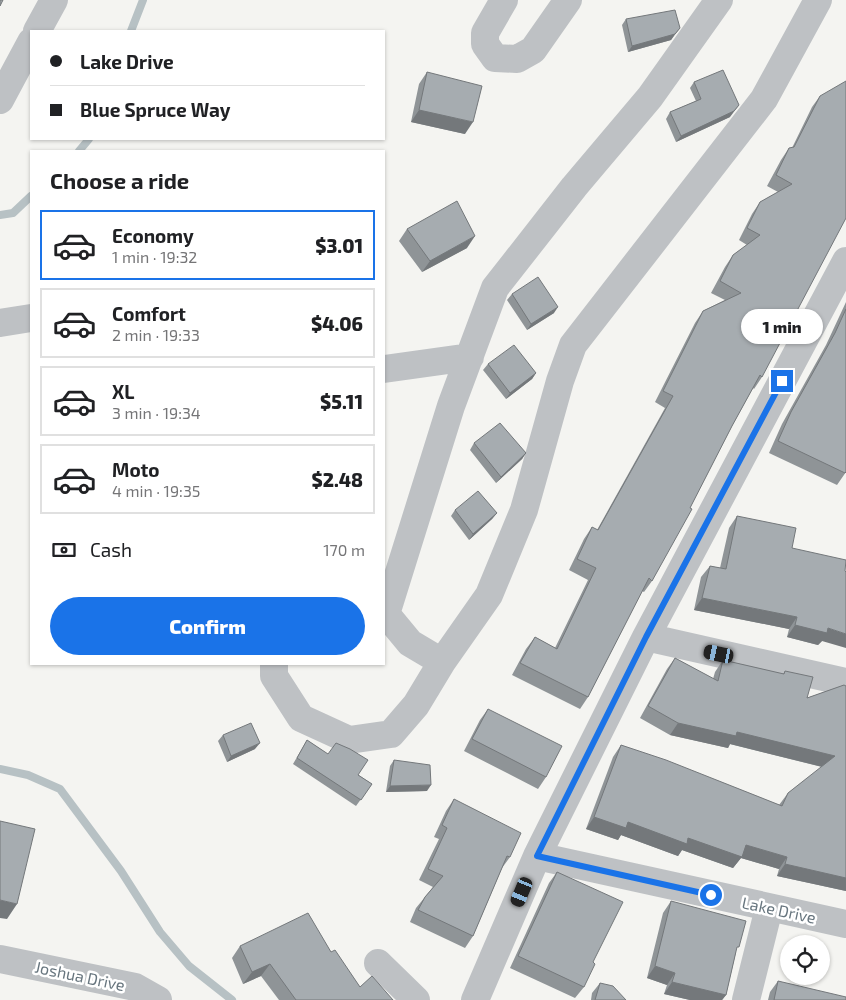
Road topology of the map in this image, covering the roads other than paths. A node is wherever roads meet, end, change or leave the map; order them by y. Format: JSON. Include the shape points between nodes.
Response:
{"nodes":[{"id":1,"x":54,"y":0,"type":"edge"},
{"id":2,"x":504,"y":0,"type":"edge"},
{"id":3,"x":568,"y":0,"type":"edge"},
{"id":4,"x":719,"y":0,"type":"edge"},
{"id":5,"x":818,"y":0,"type":"edge"},
{"id":6,"x":38,"y":30,"type":"edge"},
{"id":7,"x":30,"y":44,"type":"edge"},
{"id":8,"x":0,"y":100,"type":"edge"},
{"id":9,"x":846,"y":261,"type":"edge"},
{"id":10,"x":30,"y":318,"type":"edge"},
{"id":11,"x":0,"y":323,"type":"edge"},
{"id":12,"x":470,"y":357,"type":"junction"},
{"id":13,"x":385,"y":369,"type":"edge"},
{"id":14,"x":646,"y":637,"type":"junction"},
{"id":15,"x":442,"y":662,"type":"junction"},
{"id":16,"x":274,"y":665,"type":"edge"},
{"id":17,"x":846,"y":682,"type":"edge"},
{"id":18,"x":537,"y":856,"type":"junction"},
{"id":19,"x":769,"y":908,"type":"junction"},
{"id":20,"x":846,"y":924,"type":"edge"},
{"id":21,"x":0,"y":960,"type":"edge"},
{"id":22,"x":378,"y":963,"type":"dead end"},
{"id":23,"x":158,"y":1000,"type":"edge"},
{"id":24,"x":416,"y":1000,"type":"edge"},
{"id":25,"x":476,"y":1000,"type":"edge"},
{"id":26,"x":746,"y":1000,"type":"edge"}],
"edges":[{"from":1,"to":6,"type":"street"},
{"from":2,"to":3,"type":"street","via":[[485,33],[485,44],[495,58],[517,59],[533,50]]},
{"from":4,"to":12,"type":"street","via":[[650,97],[495,288]]},
{"from":5,"to":15,"type":"street","via":[[764,99],[573,345],[524,510],[490,595]]},
{"from":7,"to":8,"type":"street"},
{"from":9,"to":14,"type":"street"},
{"from":10,"to":11,"type":"street"},
{"from":12,"to":13,"type":"street"},
{"from":12,"to":15,"type":"street","via":[[448,416],[386,614],[410,643]]},
{"from":14,"to":17,"type":"street"},
{"from":14,"to":18,"type":"street"},
{"from":15,"to":16,"type":"street","via":[[416,705],[391,734],[349,740],[301,718],[274,676]]},
{"from":18,"to":19,"type":"street","name":"Lake Drive"},
{"from":18,"to":25,"type":"street"},
{"from":19,"to":20,"type":"street","name":"Lake Drive"},
{"from":19,"to":26,"type":"street"},
{"from":21,"to":23,"type":"street","name":"Joshua Drive","via":[[135,987]]},
{"from":22,"to":24,"type":"street"}]}
